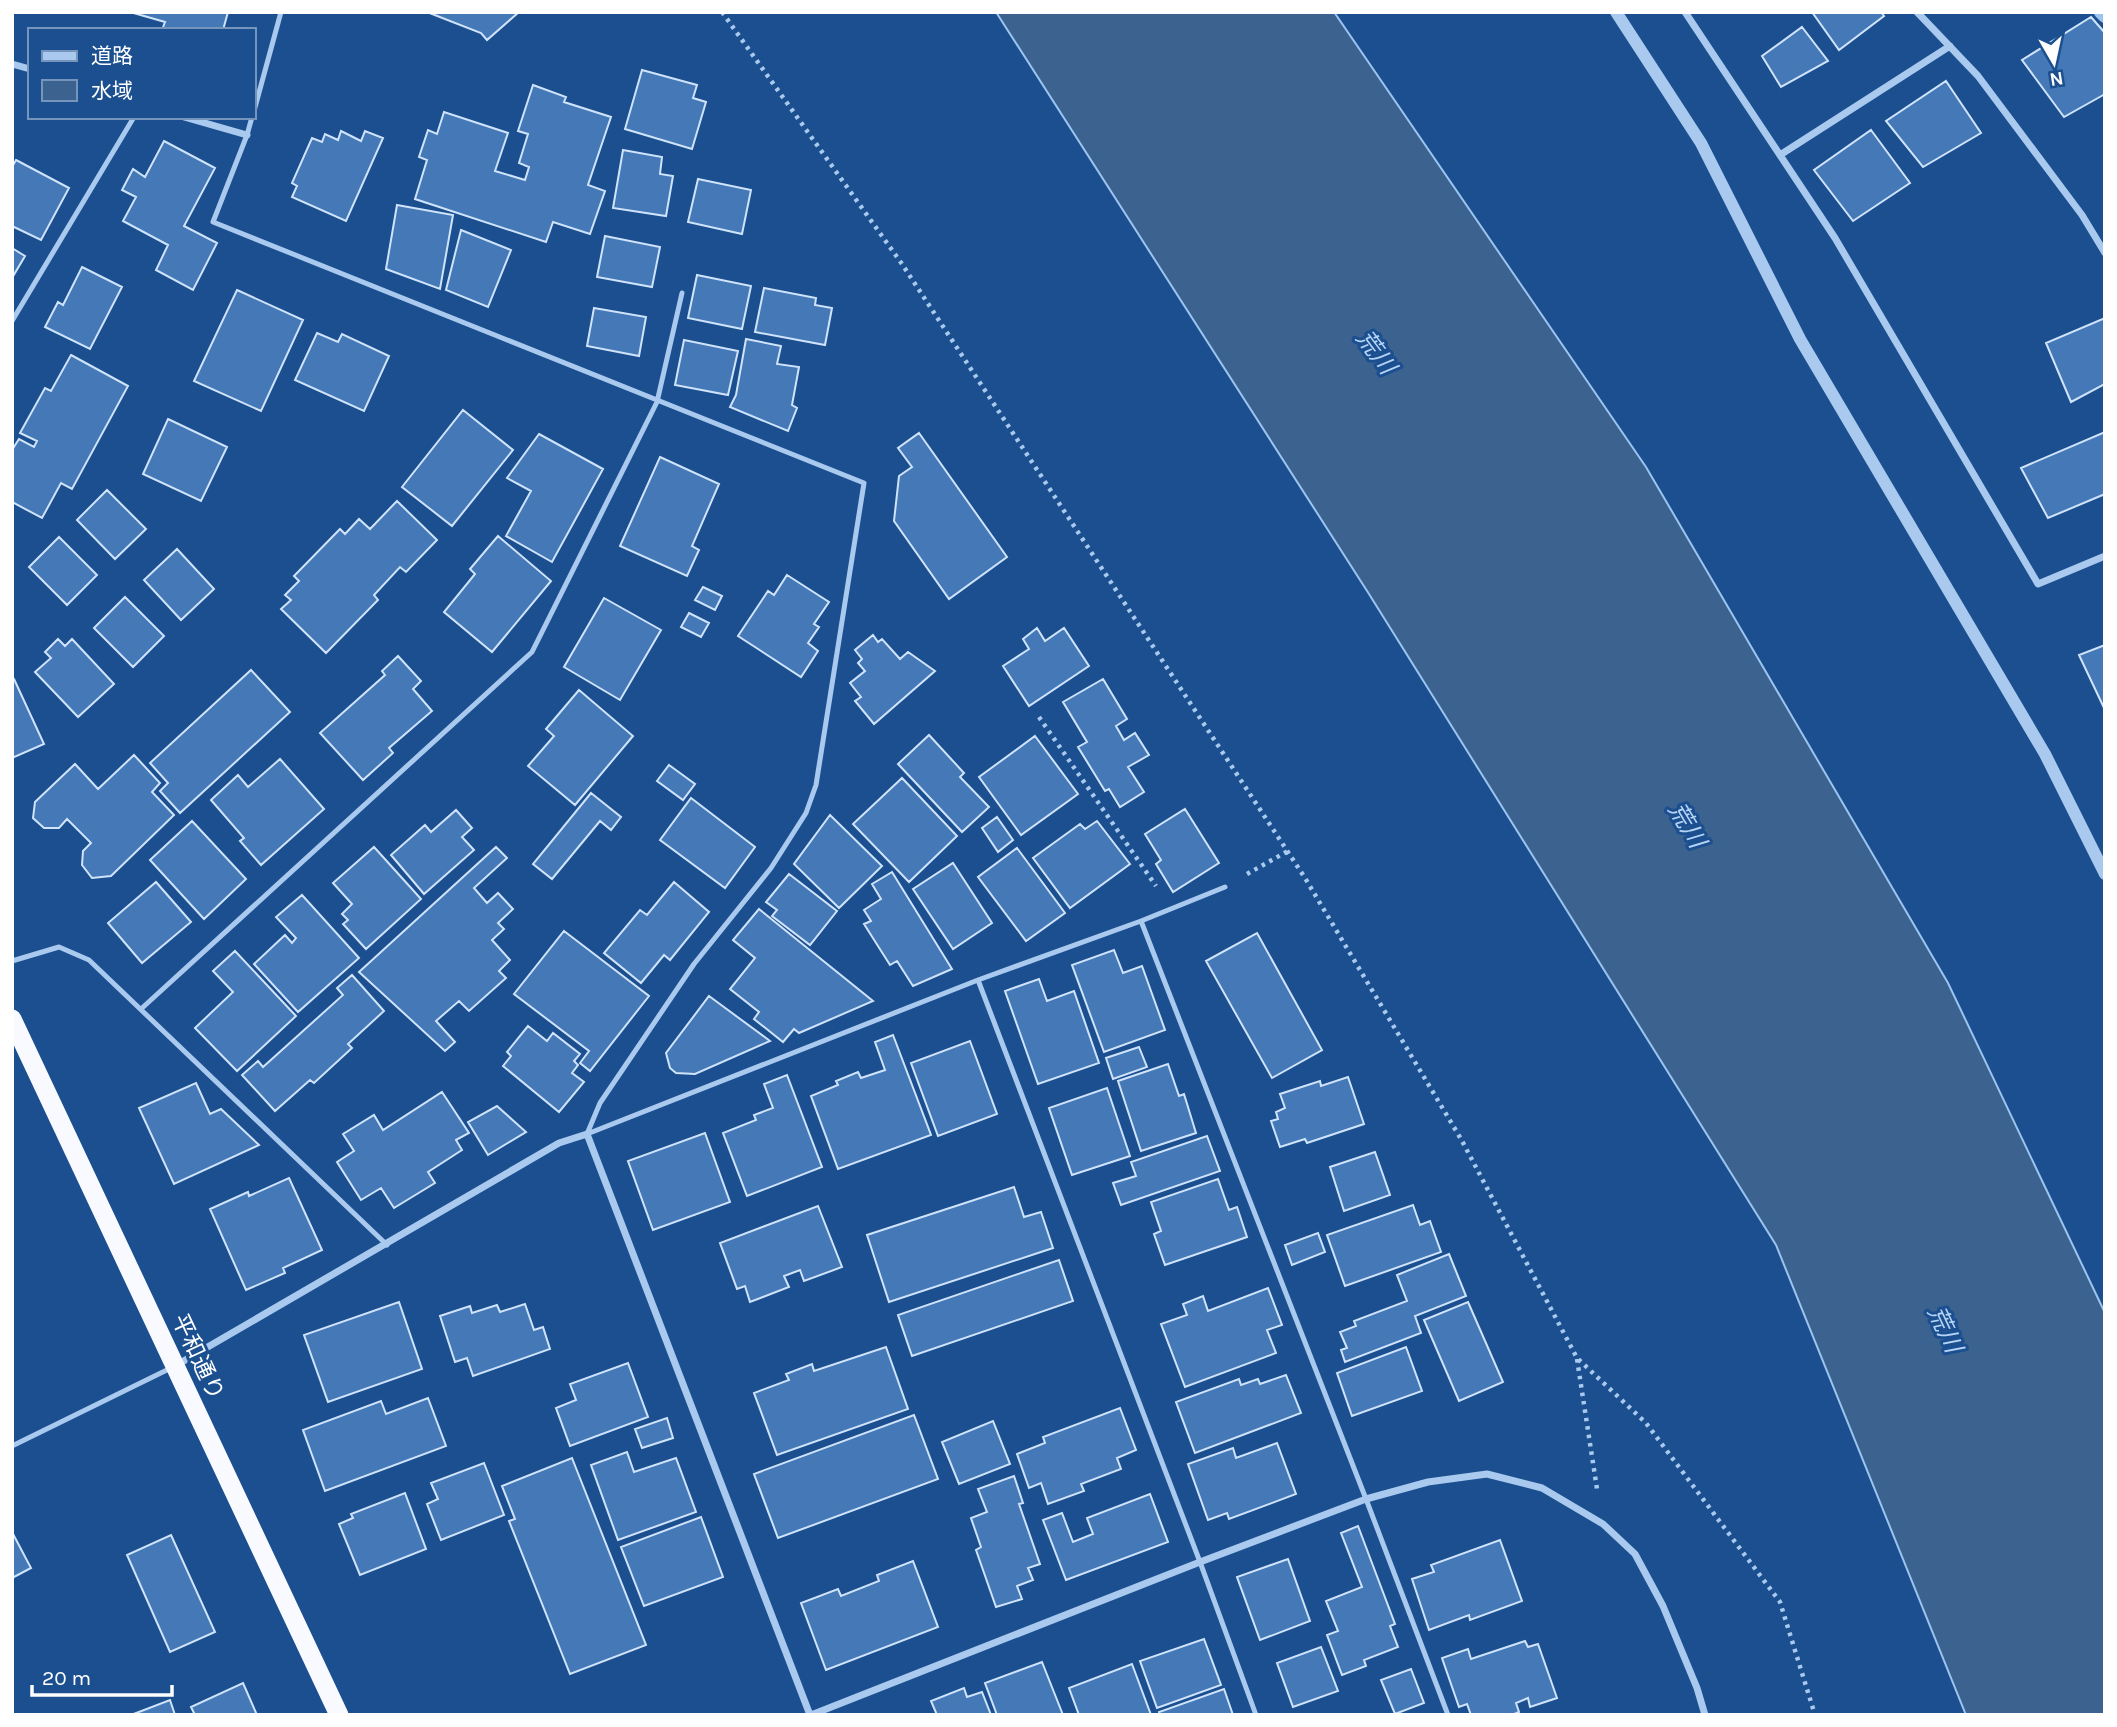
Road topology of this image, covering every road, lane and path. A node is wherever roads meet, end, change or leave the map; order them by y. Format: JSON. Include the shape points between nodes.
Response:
{"nodes":[{"id":1,"x":281,"y":12,"type":"edge"},
{"id":2,"x":722,"y":12,"type":"edge"},
{"id":3,"x":1616,"y":12,"type":"edge"},
{"id":4,"x":1685,"y":12,"type":"edge"},
{"id":5,"x":1917,"y":12,"type":"edge"},
{"id":6,"x":1950,"y":46,"type":"junction"},
{"id":7,"x":256,"y":104,"type":"edge"},
{"id":8,"x":133,"y":119,"type":"edge"},
{"id":9,"x":191,"y":119,"type":"edge"},
{"id":10,"x":251,"y":119,"type":"edge"},
{"id":11,"x":247,"y":135,"type":"junction"},
{"id":12,"x":1780,"y":155,"type":"junction"},
{"id":13,"x":2105,"y":253,"type":"edge"},
{"id":14,"x":682,"y":293,"type":"dead end"},
{"id":15,"x":12,"y":321,"type":"edge"},
{"id":16,"x":657,"y":402,"type":"junction"},
{"id":17,"x":2105,"y":556,"type":"edge"},
{"id":18,"x":1039,"y":717,"type":"dead end"},
{"id":19,"x":1287,"y":851,"type":"junction"},
{"id":20,"x":2105,"y":874,"type":"edge"},
{"id":21,"x":1225,"y":887,"type":"joint"},
{"id":22,"x":1172,"y":908,"type":"junction"},
{"id":23,"x":1142,"y":921,"type":"junction"},
{"id":24,"x":12,"y":961,"type":"edge"},
{"id":25,"x":978,"y":980,"type":"junction"},
{"id":26,"x":141,"y":1009,"type":"junction"},
{"id":27,"x":12,"y":1019,"type":"edge"},
{"id":28,"x":587,"y":1134,"type":"junction"},
{"id":29,"x":387,"y":1245,"type":"junction"},
{"id":30,"x":1577,"y":1359,"type":"junction"},
{"id":31,"x":175,"y":1366,"type":"junction"},
{"id":32,"x":12,"y":1446,"type":"edge"},
{"id":33,"x":1366,"y":1499,"type":"junction"},
{"id":34,"x":1603,"y":1524,"type":"junction"},
{"id":35,"x":1200,"y":1562,"type":"junction"},
{"id":36,"x":339,"y":1715,"type":"edge"},
{"id":37,"x":810,"y":1715,"type":"edge"},
{"id":38,"x":1256,"y":1715,"type":"edge"},
{"id":39,"x":1448,"y":1715,"type":"edge"},
{"id":40,"x":1705,"y":1715,"type":"edge"},
{"id":41,"x":1815,"y":1715,"type":"edge"}],
"edges":[{"from":1,"to":7,"type":"lane"},
{"from":2,"to":19,"type":"path","via":[[902,264]]},
{"from":3,"to":20,"type":"street","via":[[1701,143],[1800,339],[2045,754]]},
{"from":4,"to":12,"type":"street"},
{"from":5,"to":6,"type":"street"},
{"from":6,"to":12,"type":"street"},
{"from":6,"to":13,"type":"street","via":[[1986,86]]},
{"from":8,"to":15,"type":"lane"},
{"from":9,"to":11,"type":"street"},
{"from":10,"to":11,"type":"lane"},
{"from":11,"to":16,"type":"lane","via":[[213,222]]},
{"from":12,"to":17,"type":"street","via":[[1835,238],[2038,584]]},
{"from":14,"to":16,"type":"lane"},
{"from":16,"to":26,"type":"lane","via":[[532,652]]},
{"from":16,"to":28,"type":"lane","via":[[863,483],[816,785],[806,813],[771,868],[686,974],[600,1103]]},
{"from":18,"to":22,"type":"path"},
{"from":19,"to":21,"type":"path"},
{"from":19,"to":30,"type":"path","via":[[1461,1139]]},
{"from":21,"to":22,"type":"lane"},
{"from":22,"to":23,"type":"lane"},
{"from":23,"to":25,"type":"lane"},
{"from":23,"to":33,"type":"lane"},
{"from":24,"to":26,"type":"lane","via":[[59,947],[89,960]]},
{"from":25,"to":28,"type":"lane"},
{"from":25,"to":35,"type":"lane"},
{"from":26,"to":29,"type":"lane"},
{"from":27,"to":31,"type":"highway","name":"平和通り"},
{"from":28,"to":29,"type":"street","via":[[559,1143]]},
{"from":28,"to":37,"type":"street"},
{"from":29,"to":31,"type":"street"},
{"from":30,"to":34,"type":"path"},
{"from":30,"to":41,"type":"path","via":[[1646,1423],[1780,1602]]},
{"from":31,"to":32,"type":"lane"},
{"from":31,"to":36,"type":"highway","name":"平和通り"},
{"from":33,"to":34,"type":"street","via":[[1428,1482],[1486,1474],[1542,1488]]},
{"from":33,"to":35,"type":"street"},
{"from":33,"to":39,"type":"lane"},
{"from":34,"to":40,"type":"street","via":[[1635,1554],[1663,1606]]},
{"from":35,"to":37,"type":"street"},
{"from":35,"to":38,"type":"lane"}]}
